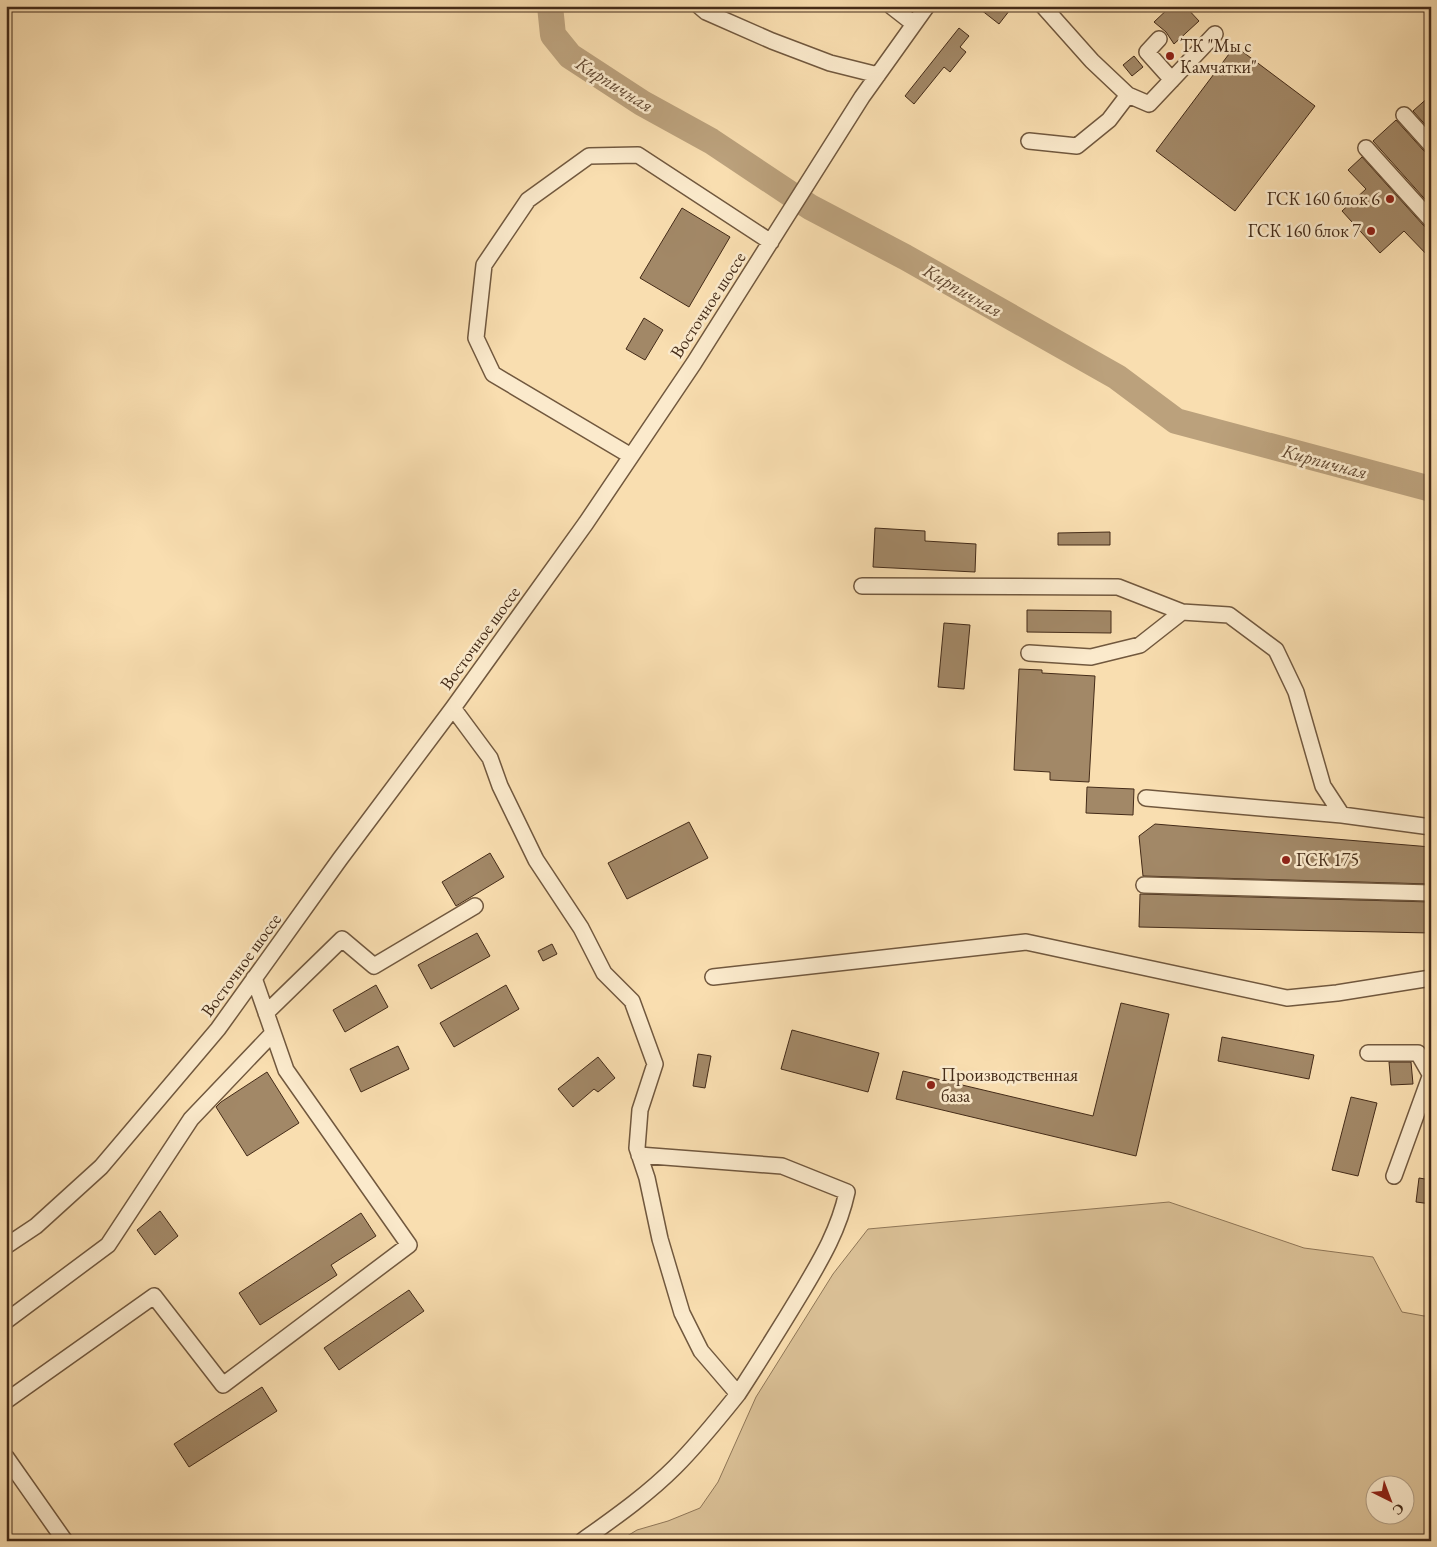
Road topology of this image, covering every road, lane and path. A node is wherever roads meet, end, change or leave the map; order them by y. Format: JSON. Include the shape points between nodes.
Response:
{"nodes":[{"id":1,"x":699,"y":6,"type":"edge"},
{"id":2,"x":891,"y":6,"type":"edge"},
{"id":3,"x":927,"y":6,"type":"edge"},
{"id":4,"x":1043,"y":6,"type":"edge"},
{"id":5,"x":914,"y":24,"type":"junction"},
{"id":6,"x":1215,"y":34,"type":"dead end"},
{"id":7,"x":1159,"y":39,"type":"dead end"},
{"id":8,"x":878,"y":75,"type":"junction"},
{"id":9,"x":1172,"y":80,"type":"junction"},
{"id":10,"x":1128,"y":95,"type":"junction"},
{"id":11,"x":1404,"y":115,"type":"dead end"},
{"id":12,"x":1029,"y":141,"type":"dead end"},
{"id":13,"x":1431,"y":145,"type":"edge"},
{"id":14,"x":1366,"y":148,"type":"dead end"},
{"id":15,"x":1431,"y":220,"type":"edge"},
{"id":16,"x":771,"y":242,"type":"junction"},
{"id":17,"x":631,"y":456,"type":"junction"},
{"id":18,"x":862,"y":586,"type":"dead end"},
{"id":19,"x":1182,"y":612,"type":"junction"},
{"id":20,"x":1029,"y":653,"type":"dead end"},
{"id":21,"x":453,"y":708,"type":"junction"},
{"id":22,"x":1146,"y":798,"type":"dead end"},
{"id":23,"x":1342,"y":815,"type":"junction"},
{"id":24,"x":1431,"y":827,"type":"edge"},
{"id":25,"x":1144,"y":885,"type":"dead end"},
{"id":26,"x":1431,"y":893,"type":"edge"},
{"id":27,"x":475,"y":906,"type":"dead end"},
{"id":28,"x":254,"y":978,"type":"junction"},
{"id":29,"x":713,"y":978,"type":"dead end"},
{"id":30,"x":1431,"y":978,"type":"edge"},
{"id":31,"x":266,"y":1012,"type":"junction"},
{"id":32,"x":273,"y":1033,"type":"junction"},
{"id":33,"x":1368,"y":1053,"type":"dead end"},
{"id":34,"x":1430,"y":1074,"type":"edge"},
{"id":35,"x":639,"y":1155,"type":"junction"},
{"id":36,"x":1394,"y":1176,"type":"dead end"},
{"id":37,"x":6,"y":1246,"type":"edge"},
{"id":38,"x":6,"y":1321,"type":"edge"},
{"id":39,"x":738,"y":1394,"type":"junction"},
{"id":40,"x":6,"y":1401,"type":"edge"},
{"id":41,"x":6,"y":1457,"type":"edge"},
{"id":42,"x":65,"y":1541,"type":"edge"},
{"id":43,"x":582,"y":1541,"type":"edge"}],
"edges":[{"from":1,"to":8,"type":"street","via":[[772,42],[830,63]]},
{"from":2,"to":5,"type":"street"},
{"from":3,"to":5,"type":"street","name":"Восточное шоссе"},
{"from":4,"to":10,"type":"street","via":[[1092,61]]},
{"from":5,"to":8,"type":"street","name":"Восточное шоссе"},
{"from":6,"to":9,"type":"street"},
{"from":7,"to":9,"type":"street","via":[[1148,52]]},
{"from":8,"to":16,"type":"street","name":"Восточное шоссе"},
{"from":9,"to":10,"type":"street","via":[[1149,104]]},
{"from":10,"to":12,"type":"street","via":[[1109,120],[1077,146]]},
{"from":11,"to":13,"type":"street"},
{"from":14,"to":15,"type":"street"},
{"from":16,"to":17,"type":"street","name":"Восточное шоссе"},
{"from":16,"to":17,"type":"street","via":[[638,155],[589,156],[528,200],[484,266],[476,338],[493,374]]},
{"from":17,"to":21,"type":"street","name":"Восточное шоссе"},
{"from":18,"to":19,"type":"street","via":[[1118,588]]},
{"from":19,"to":20,"type":"street","via":[[1140,645],[1091,657]]},
{"from":19,"to":23,"type":"street","via":[[1229,615],[1276,650],[1296,692],[1323,786]]},
{"from":21,"to":28,"type":"street","name":"Восточное шоссе"},
{"from":21,"to":35,"type":"street","via":[[490,758],[536,860],[581,928],[604,973],[632,1001],[656,1064],[640,1110]]},
{"from":22,"to":23,"type":"street"},
{"from":23,"to":24,"type":"street"},
{"from":25,"to":26,"type":"street"},
{"from":27,"to":31,"type":"street","via":[[374,966],[342,939]]},
{"from":28,"to":31,"type":"street"},
{"from":28,"to":37,"type":"street","name":"Восточное шоссе","via":[[218,1029],[101,1167],[36,1226]]},
{"from":29,"to":30,"type":"street","via":[[1026,942],[1287,998]]},
{"from":31,"to":32,"type":"street"},
{"from":32,"to":38,"type":"street","via":[[191,1120],[108,1245]]},
{"from":32,"to":40,"type":"street","via":[[286,1070],[409,1245],[223,1385],[154,1296]]},
{"from":33,"to":34,"type":"street","via":[[1418,1053]]},
{"from":34,"to":36,"type":"street"},
{"from":35,"to":39,"type":"street","via":[[682,1314],[700,1351]]},
{"from":35,"to":39,"type":"street","via":[[782,1166],[847,1192],[830,1244]]},
{"from":39,"to":43,"type":"street","via":[[674,1468]]},
{"from":41,"to":42,"type":"street"}]}
